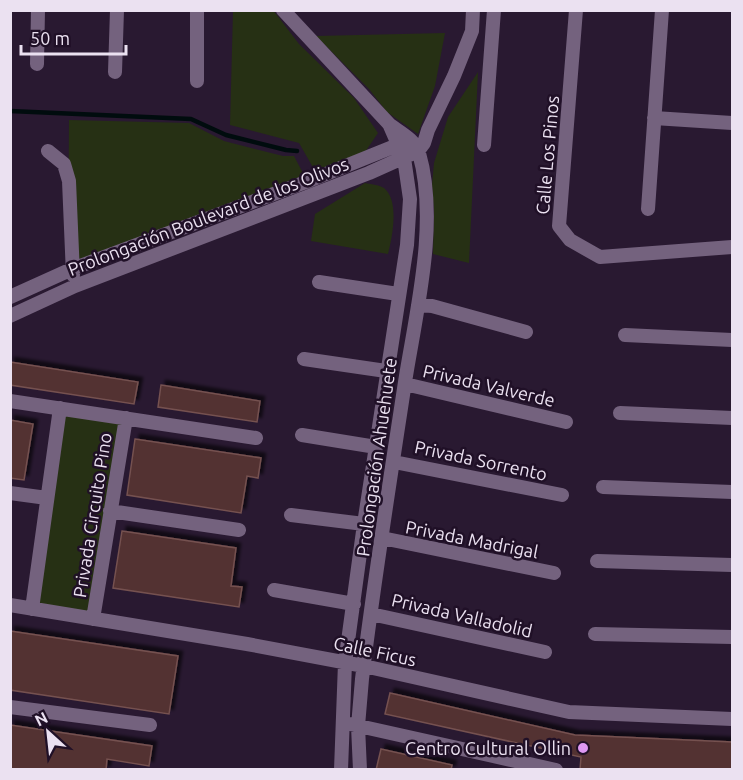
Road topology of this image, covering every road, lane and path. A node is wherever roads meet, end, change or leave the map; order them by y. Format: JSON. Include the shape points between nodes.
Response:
{"nodes":[{"id":1,"x":38,"y":10,"type":"edge"},
{"id":2,"x":117,"y":10,"type":"edge"},
{"id":3,"x":197,"y":10,"type":"edge"},
{"id":4,"x":283,"y":10,"type":"edge"},
{"id":5,"x":473,"y":10,"type":"edge"},
{"id":6,"x":494,"y":10,"type":"edge"},
{"id":7,"x":576,"y":10,"type":"edge"},
{"id":8,"x":662,"y":10,"type":"edge"},
{"id":9,"x":37,"y":64,"type":"dead end"},
{"id":10,"x":115,"y":72,"type":"dead end"},
{"id":11,"x":197,"y":81,"type":"dead end"},
{"id":12,"x":654,"y":118,"type":"junction"},
{"id":13,"x":732,"y":123,"type":"edge"},
{"id":14,"x":484,"y":145,"type":"dead end"},
{"id":15,"x":408,"y":148,"type":"junction"},
{"id":16,"x":48,"y":151,"type":"dead end"},
{"id":17,"x":648,"y":208,"type":"dead end"},
{"id":18,"x":732,"y":247,"type":"edge"},
{"id":19,"x":72,"y":269,"type":"junction"},
{"id":20,"x":319,"y":282,"type":"dead end"},
{"id":21,"x":75,"y":286,"type":"junction"},
{"id":22,"x":398,"y":294,"type":"junction"},
{"id":23,"x":10,"y":297,"type":"edge"},
{"id":24,"x":418,"y":305,"type":"junction"},
{"id":25,"x":10,"y":316,"type":"edge"},
{"id":26,"x":526,"y":332,"type":"dead end"},
{"id":27,"x":625,"y":335,"type":"dead end"},
{"id":28,"x":732,"y":340,"type":"edge"},
{"id":29,"x":304,"y":359,"type":"dead end"},
{"id":30,"x":386,"y":371,"type":"junction"},
{"id":31,"x":405,"y":384,"type":"junction"},
{"id":32,"x":10,"y":401,"type":"edge"},
{"id":33,"x":53,"y":407,"type":"junction"},
{"id":34,"x":620,"y":413,"type":"dead end"},
{"id":35,"x":732,"y":418,"type":"edge"},
{"id":36,"x":133,"y":419,"type":"junction"},
{"id":37,"x":566,"y":422,"type":"dead end"},
{"id":38,"x":302,"y":435,"type":"dead end"},
{"id":39,"x":256,"y":438,"type":"dead end"},
{"id":40,"x":376,"y":447,"type":"junction"},
{"id":41,"x":394,"y":462,"type":"junction"},
{"id":42,"x":603,"y":487,"type":"dead end"},
{"id":43,"x":732,"y":492,"type":"edge"},
{"id":44,"x":10,"y":493,"type":"edge"},
{"id":45,"x":562,"y":495,"type":"dead end"},
{"id":46,"x":47,"y":498,"type":"junction"},
{"id":47,"x":117,"y":512,"type":"junction"},
{"id":48,"x":291,"y":515,"type":"dead end"},
{"id":49,"x":364,"y":524,"type":"junction"},
{"id":50,"x":239,"y":530,"type":"dead end"},
{"id":51,"x":382,"y":538,"type":"junction"},
{"id":52,"x":597,"y":561,"type":"dead end"},
{"id":53,"x":732,"y":565,"type":"edge"},
{"id":54,"x":554,"y":573,"type":"dead end"},
{"id":55,"x":274,"y":590,"type":"dead end"},
{"id":56,"x":354,"y":604,"type":"junction"},
{"id":57,"x":10,"y":606,"type":"edge"},
{"id":58,"x":32,"y":609,"type":"junction"},
{"id":59,"x":371,"y":614,"type":"junction"},
{"id":60,"x":93,"y":619,"type":"junction"},
{"id":61,"x":595,"y":633,"type":"dead end"},
{"id":62,"x":732,"y":637,"type":"edge"},
{"id":63,"x":545,"y":652,"type":"dead end"},
{"id":64,"x":345,"y":663,"type":"junction"},
{"id":65,"x":364,"y":666,"type":"junction"},
{"id":66,"x":10,"y":707,"type":"edge"},
{"id":67,"x":732,"y":719,"type":"edge"},
{"id":68,"x":342,"y":722,"type":"junction"},
{"id":69,"x":150,"y":725,"type":"dead end"},
{"id":70,"x":358,"y":726,"type":"junction"},
{"id":71,"x":340,"y":770,"type":"edge"},
{"id":72,"x":360,"y":770,"type":"edge"},
{"id":73,"x":556,"y":770,"type":"edge"}],
"edges":[{"from":1,"to":9,"type":"street"},
{"from":2,"to":10,"type":"street"},
{"from":3,"to":11,"type":"street"},
{"from":4,"to":15,"type":"street"},
{"from":5,"to":15,"type":"street","via":[[471,31],[459,65],[424,143]]},
{"from":6,"to":14,"type":"street"},
{"from":7,"to":18,"type":"street","name":"Calle Los Pinos","via":[[559,226],[570,240],[600,256]]},
{"from":8,"to":12,"type":"street"},
{"from":12,"to":13,"type":"street"},
{"from":12,"to":17,"type":"street"},
{"from":15,"to":19,"type":"street","name":"Prolongación Boulevard de los Olivos"},
{"from":15,"to":21,"type":"street","name":"Prolongación Boulevard de los Olivos"},
{"from":15,"to":22,"type":"street","name":"Prolongación Ahuehuete","via":[[407,245]]},
{"from":15,"to":24,"type":"street","name":"Prolongación Ahuehuete","via":[[426,190],[427,231]]},
{"from":16,"to":19,"type":"street","via":[[63,164],[69,181]]},
{"from":19,"to":21,"type":"street"},
{"from":19,"to":23,"type":"street","name":"Prolongación Boulevard de los Olivos"},
{"from":20,"to":22,"type":"street"},
{"from":21,"to":25,"type":"street","name":"Prolongación Boulevard de los Olivos"},
{"from":22,"to":30,"type":"street","name":"Prolongación Ahuehuete"},
{"from":24,"to":26,"type":"street"},
{"from":24,"to":31,"type":"street","name":"Prolongación Ahuehuete"},
{"from":27,"to":28,"type":"street"},
{"from":29,"to":30,"type":"street"},
{"from":30,"to":40,"type":"street","name":"Prolongación Ahuehuete"},
{"from":31,"to":37,"type":"street","name":"Privada Valverde"},
{"from":31,"to":41,"type":"street","name":"Prolongación Ahuehuete"},
{"from":32,"to":33,"type":"street"},
{"from":33,"to":36,"type":"street"},
{"from":33,"to":46,"type":"street"},
{"from":34,"to":35,"type":"street"},
{"from":36,"to":39,"type":"street"},
{"from":36,"to":47,"type":"street","name":"Privada Circuito Pino"},
{"from":38,"to":40,"type":"street"},
{"from":40,"to":49,"type":"street","name":"Prolongación Ahuehuete"},
{"from":41,"to":45,"type":"street","name":"Privada Sorrento"},
{"from":41,"to":51,"type":"street","name":"Prolongación Ahuehuete"},
{"from":42,"to":43,"type":"street"},
{"from":44,"to":46,"type":"street"},
{"from":46,"to":58,"type":"street"},
{"from":47,"to":50,"type":"street"},
{"from":47,"to":60,"type":"street","name":"Privada Circuito Pino"},
{"from":48,"to":49,"type":"street"},
{"from":49,"to":56,"type":"street","name":"Prolongación Ahuehuete"},
{"from":51,"to":54,"type":"street","name":"Privada Madrigal"},
{"from":51,"to":59,"type":"street","name":"Prolongación Ahuehuete"},
{"from":52,"to":53,"type":"street"},
{"from":55,"to":56,"type":"street"},
{"from":56,"to":64,"type":"street","name":"Prolongación Ahuehuete"},
{"from":57,"to":58,"type":"street","name":"Calle Ficus"},
{"from":58,"to":60,"type":"street","name":"Calle Ficus"},
{"from":59,"to":63,"type":"street","name":"Privada Valladolid"},
{"from":59,"to":65,"type":"street","name":"Prolongación Ahuehuete"},
{"from":60,"to":64,"type":"street","name":"Calle Ficus"},
{"from":61,"to":62,"type":"street"},
{"from":64,"to":65,"type":"street","name":"Calle Ficus"},
{"from":64,"to":68,"type":"street","name":"Prolongación Ahuehuete"},
{"from":65,"to":67,"type":"street","name":"Calle Ficus","via":[[569,712]]},
{"from":65,"to":70,"type":"street","name":"Prolongación Ahuehuete"},
{"from":66,"to":69,"type":"street"},
{"from":68,"to":70,"type":"street"},
{"from":68,"to":71,"type":"street","name":"Prolongación Ahuehuete"},
{"from":70,"to":72,"type":"street","name":"Prolongación Ahuehuete"},
{"from":70,"to":73,"type":"street"}]}
